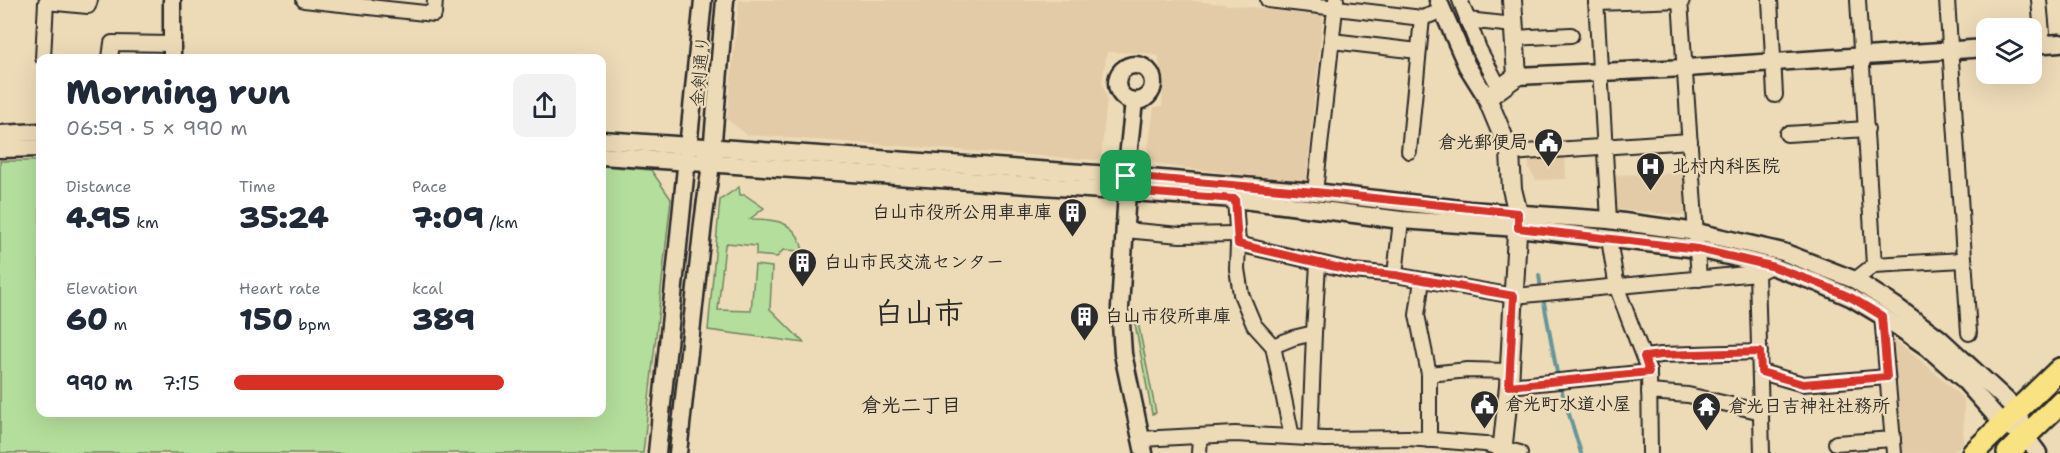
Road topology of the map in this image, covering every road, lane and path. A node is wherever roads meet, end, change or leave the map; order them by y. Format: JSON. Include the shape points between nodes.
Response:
{"nodes":[{"id":1,"x":90,"y":0,"type":"edge"},
{"id":2,"x":172,"y":0,"type":"edge"},
{"id":3,"x":304,"y":0,"type":"edge"},
{"id":4,"x":435,"y":0,"type":"edge"},
{"id":5,"x":703,"y":0,"type":"edge"},
{"id":6,"x":725,"y":0,"type":"edge"},
{"id":7,"x":1268,"y":0,"type":"edge"},
{"id":8,"x":1460,"y":0,"type":"edge"},
{"id":9,"x":1512,"y":0,"type":"edge"},
{"id":10,"x":1681,"y":0,"type":"edge"},
{"id":11,"x":1770,"y":0,"type":"edge"},
{"id":12,"x":1858,"y":0,"type":"edge"},
{"id":13,"x":1947,"y":0,"type":"edge"},
{"id":14,"x":2039,"y":0,"type":"edge"},
{"id":15,"x":340,"y":2,"type":"edge"},
{"id":16,"x":1596,"y":2,"type":"edge"},
{"id":17,"x":1335,"y":3,"type":"edge"},
{"id":18,"x":1440,"y":5,"type":"edge"},
{"id":19,"x":1422,"y":18,"type":"junction"},
{"id":20,"x":2038,"y":18,"type":"edge"},
{"id":21,"x":1467,"y":20,"type":"junction"},
{"id":22,"x":1514,"y":32,"type":"junction"},
{"id":23,"x":1571,"y":35,"type":"dead end"},
{"id":24,"x":1332,"y":40,"type":"junction"},
{"id":25,"x":2060,"y":43,"type":"edge"},
{"id":26,"x":2042,"y":45,"type":"edge"},
{"id":27,"x":1976,"y":49,"type":"edge"},
{"id":28,"x":1949,"y":50,"type":"junction"},
{"id":29,"x":172,"y":51,"type":"edge"},
{"id":30,"x":1418,"y":51,"type":"junction"},
{"id":31,"x":43,"y":54,"type":"edge"},
{"id":32,"x":111,"y":54,"type":"edge"},
{"id":33,"x":1862,"y":57,"type":"junction"},
{"id":34,"x":1774,"y":62,"type":"junction"},
{"id":35,"x":1686,"y":69,"type":"junction"},
{"id":36,"x":1599,"y":73,"type":"junction"},
{"id":37,"x":1517,"y":76,"type":"junction"},
{"id":38,"x":1494,"y":94,"type":"junction"},
{"id":39,"x":1775,"y":95,"type":"dead end"},
{"id":40,"x":1134,"y":100,"type":"dead end"},
{"id":41,"x":1867,"y":129,"type":"junction"},
{"id":42,"x":36,"y":132,"type":"edge"},
{"id":43,"x":0,"y":134,"type":"edge"},
{"id":44,"x":1787,"y":134,"type":"dead end"},
{"id":45,"x":606,"y":140,"type":"edge"},
{"id":46,"x":1690,"y":141,"type":"junction"},
{"id":47,"x":689,"y":145,"type":"junction"},
{"id":48,"x":713,"y":147,"type":"junction"},
{"id":49,"x":1605,"y":147,"type":"junction"},
{"id":50,"x":36,"y":148,"type":"edge"},
{"id":51,"x":0,"y":149,"type":"edge"},
{"id":52,"x":1409,"y":151,"type":"dead end"},
{"id":53,"x":1510,"y":153,"type":"junction"},
{"id":54,"x":606,"y":156,"type":"edge"},
{"id":55,"x":687,"y":163,"type":"junction"},
{"id":56,"x":711,"y":164,"type":"junction"},
{"id":57,"x":1126,"y":183,"type":"junction"},
{"id":58,"x":1315,"y":192,"type":"junction"},
{"id":59,"x":1235,"y":199,"type":"junction"},
{"id":60,"x":1401,"y":220,"type":"junction"},
{"id":61,"x":1609,"y":220,"type":"junction"},
{"id":62,"x":1518,"y":221,"type":"junction"},
{"id":63,"x":1125,"y":230,"type":"junction"},
{"id":64,"x":1697,"y":231,"type":"junction"},
{"id":65,"x":1237,"y":239,"type":"junction"},
{"id":66,"x":1609,"y":239,"type":"junction"},
{"id":67,"x":1698,"y":249,"type":"junction"},
{"id":68,"x":1963,"y":260,"type":"junction"},
{"id":69,"x":1318,"y":263,"type":"junction"},
{"id":70,"x":1874,"y":265,"type":"junction"},
{"id":71,"x":1764,"y":270,"type":"junction"},
{"id":72,"x":1395,"y":275,"type":"junction"},
{"id":73,"x":1699,"y":279,"type":"junction"},
{"id":74,"x":1422,"y":280,"type":"junction"},
{"id":75,"x":1855,"y":280,"type":"junction"},
{"id":76,"x":1617,"y":288,"type":"junction"},
{"id":77,"x":1514,"y":296,"type":"junction"},
{"id":78,"x":1882,"y":316,"type":"junction"},
{"id":79,"x":1314,"y":333,"type":"junction"},
{"id":80,"x":1970,"y":333,"type":"dead end"},
{"id":81,"x":1273,"y":346,"type":"junction"},
{"id":82,"x":1760,"y":352,"type":"junction"},
{"id":83,"x":1644,"y":357,"type":"junction"},
{"id":84,"x":2060,"y":369,"type":"edge"},
{"id":85,"x":1649,"y":372,"type":"junction"},
{"id":86,"x":1761,"y":372,"type":"junction"},
{"id":87,"x":1429,"y":374,"type":"junction"},
{"id":88,"x":1887,"y":377,"type":"junction"},
{"id":89,"x":1509,"y":379,"type":"junction"},
{"id":90,"x":1649,"y":392,"type":"junction"},
{"id":91,"x":2060,"y":403,"type":"edge"},
{"id":92,"x":1762,"y":412,"type":"junction"},
{"id":93,"x":2010,"y":417,"type":"junction"},
{"id":94,"x":1200,"y":437,"type":"junction"},
{"id":95,"x":1292,"y":437,"type":"junction"},
{"id":96,"x":1310,"y":438,"type":"junction"},
{"id":97,"x":1374,"y":438,"type":"junction"},
{"id":98,"x":1408,"y":438,"type":"junction"},
{"id":99,"x":1429,"y":440,"type":"junction"},
{"id":100,"x":1836,"y":443,"type":"dead end"},
{"id":101,"x":2032,"y":445,"type":"edge"},
{"id":102,"x":1142,"y":446,"type":"edge"},
{"id":103,"x":1324,"y":446,"type":"edge"},
{"id":104,"x":1893,"y":446,"type":"edge"},
{"id":105,"x":1508,"y":452,"type":"edge"},
{"id":106,"x":657,"y":453,"type":"edge"},
{"id":107,"x":678,"y":453,"type":"edge"},
{"id":108,"x":1199,"y":453,"type":"edge"},
{"id":109,"x":1371,"y":453,"type":"edge"},
{"id":110,"x":1405,"y":453,"type":"edge"},
{"id":111,"x":1650,"y":453,"type":"edge"},
{"id":112,"x":1762,"y":453,"type":"edge"},
{"id":113,"x":1973,"y":453,"type":"edge"},
{"id":114,"x":2008,"y":453,"type":"edge"}],
"edges":[{"from":1,"to":31,"type":"street","via":[[88,6],[46,2]]},
{"from":2,"to":29,"type":"street"},
{"from":3,"to":15,"type":"street"},
{"from":4,"to":15,"type":"street","via":[[434,14]]},
{"from":5,"to":47,"type":"street","name":"金剣通り"},
{"from":6,"to":48,"type":"street","name":"金剣通り"},
{"from":7,"to":17,"type":"street"},
{"from":8,"to":21,"type":"street"},
{"from":9,"to":22,"type":"main road"},
{"from":10,"to":16,"type":"street"},
{"from":10,"to":35,"type":"street"},
{"from":11,"to":34,"type":"street"},
{"from":12,"to":33,"type":"street"},
{"from":13,"to":28,"type":"street"},
{"from":14,"to":20,"type":"street"},
{"from":16,"to":36,"type":"street"},
{"from":17,"to":19,"type":"street"},
{"from":17,"to":24,"type":"street"},
{"from":18,"to":19,"type":"street"},
{"from":18,"to":38,"type":"street","via":[[1467,66]]},
{"from":19,"to":30,"type":"street"},
{"from":21,"to":22,"type":"street"},
{"from":21,"to":38,"type":"street"},
{"from":22,"to":23,"type":"street"},
{"from":22,"to":37,"type":"main road"},
{"from":24,"to":30,"type":"street"},
{"from":24,"to":58,"type":"street"},
{"from":25,"to":26,"type":"street"},
{"from":27,"to":28,"type":"street"},
{"from":28,"to":33,"type":"street"},
{"from":28,"to":68,"type":"street"},
{"from":29,"to":32,"type":"street","via":[[112,43]]},
{"from":30,"to":52,"type":"street"},
{"from":33,"to":34,"type":"street"},
{"from":33,"to":41,"type":"street"},
{"from":34,"to":35,"type":"street"},
{"from":34,"to":39,"type":"street"},
{"from":35,"to":36,"type":"street"},
{"from":35,"to":46,"type":"street"},
{"from":36,"to":37,"type":"street"},
{"from":36,"to":49,"type":"street"},
{"from":37,"to":38,"type":"main road"},
{"from":38,"to":53,"type":"main road"},
{"from":40,"to":57,"type":"street"},
{"from":41,"to":44,"type":"street"},
{"from":41,"to":70,"type":"street"},
{"from":42,"to":43,"type":"street"},
{"from":45,"to":47,"type":"street"},
{"from":46,"to":49,"type":"street"},
{"from":46,"to":64,"type":"street"},
{"from":47,"to":48,"type":"street"},
{"from":47,"to":55,"type":"street","name":"金剣通り"},
{"from":48,"to":56,"type":"street","name":"金剣通り"},
{"from":48,"to":57,"type":"street"},
{"from":49,"to":53,"type":"street"},
{"from":49,"to":61,"type":"street"},
{"from":50,"to":51,"type":"street"},
{"from":53,"to":62,"type":"main road"},
{"from":54,"to":55,"type":"street"},
{"from":55,"to":56,"type":"street"},
{"from":55,"to":106,"type":"street","name":"金剣通り"},
{"from":56,"to":57,"type":"street"},
{"from":56,"to":107,"type":"street","name":"金剣通り"},
{"from":57,"to":58,"type":"street"},
{"from":57,"to":59,"type":"street"},
{"from":57,"to":63,"type":"street"},
{"from":58,"to":62,"type":"street"},
{"from":59,"to":60,"type":"street"},
{"from":59,"to":65,"type":"street"},
{"from":60,"to":62,"type":"street"},
{"from":60,"to":72,"type":"street"},
{"from":61,"to":62,"type":"street"},
{"from":61,"to":64,"type":"street"},
{"from":62,"to":66,"type":"street"},
{"from":62,"to":77,"type":"main road"},
{"from":63,"to":65,"type":"street"},
{"from":63,"to":102,"type":"street","via":[[1122,343]]},
{"from":64,"to":67,"type":"street"},
{"from":64,"to":75,"type":"street","via":[[1783,252]]},
{"from":65,"to":69,"type":"street"},
{"from":65,"to":81,"type":"street","via":[[1241,294],[1254,325]]},
{"from":66,"to":67,"type":"street"},
{"from":66,"to":76,"type":"street"},
{"from":67,"to":71,"type":"street"},
{"from":67,"to":73,"type":"street"},
{"from":68,"to":70,"type":"street"},
{"from":68,"to":80,"type":"street"},
{"from":69,"to":72,"type":"street"},
{"from":69,"to":79,"type":"street"},
{"from":70,"to":75,"type":"street"},
{"from":71,"to":73,"type":"street"},
{"from":71,"to":78,"type":"street","via":[[1843,294]]},
{"from":71,"to":82,"type":"street"},
{"from":72,"to":74,"type":"street"},
{"from":73,"to":76,"type":"street"},
{"from":74,"to":77,"type":"street"},
{"from":74,"to":87,"type":"street","via":[[1418,315]]},
{"from":75,"to":93,"type":"street","via":[[1939,338]]},
{"from":76,"to":77,"type":"street"},
{"from":76,"to":83,"type":"street"},
{"from":77,"to":89,"type":"main road"},
{"from":78,"to":88,"type":"street"},
{"from":78,"to":93,"type":"street","via":[[1927,347]]},
{"from":79,"to":81,"type":"street"},
{"from":79,"to":96,"type":"street"},
{"from":81,"to":95,"type":"street"},
{"from":82,"to":83,"type":"street"},
{"from":82,"to":86,"type":"street"},
{"from":83,"to":85,"type":"street"},
{"from":84,"to":93,"type":"highway"},
{"from":85,"to":89,"type":"street","via":[[1558,381]]},
{"from":85,"to":90,"type":"street"},
{"from":86,"to":88,"type":"street","via":[[1803,384]]},
{"from":86,"to":92,"type":"street"},
{"from":87,"to":89,"type":"street","via":[[1467,370]]},
{"from":87,"to":99,"type":"street"},
{"from":88,"to":104,"type":"street"},
{"from":89,"to":105,"type":"main road"},
{"from":90,"to":92,"type":"street","via":[[1688,395]]},
{"from":90,"to":111,"type":"street"},
{"from":91,"to":101,"type":"highway"},
{"from":92,"to":112,"type":"street"},
{"from":93,"to":101,"type":"street"},
{"from":93,"to":113,"type":"highway"},
{"from":94,"to":95,"type":"street"},
{"from":94,"to":102,"type":"street"},
{"from":94,"to":108,"type":"street"},
{"from":95,"to":96,"type":"street"},
{"from":96,"to":103,"type":"street"},
{"from":97,"to":98,"type":"street"},
{"from":97,"to":103,"type":"street"},
{"from":97,"to":109,"type":"street"},
{"from":98,"to":99,"type":"street"},
{"from":98,"to":110,"type":"street"},
{"from":99,"to":105,"type":"street","via":[[1467,442]]},
{"from":100,"to":104,"type":"street"},
{"from":101,"to":114,"type":"highway"}]}
